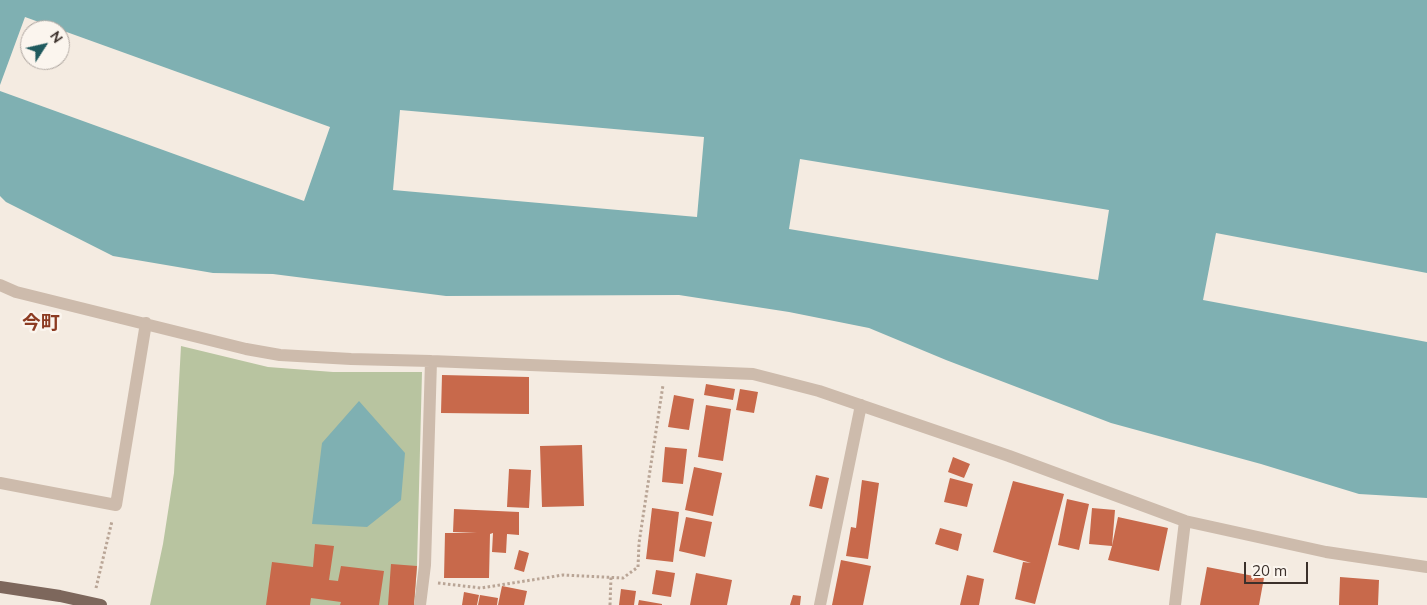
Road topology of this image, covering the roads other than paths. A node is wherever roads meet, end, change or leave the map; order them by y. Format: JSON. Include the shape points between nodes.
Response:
{"nodes":[{"id":1,"x":0,"y":285,"type":"edge"},
{"id":2,"x":146,"y":323,"type":"junction"},
{"id":3,"x":431,"y":360,"type":"junction"},
{"id":4,"x":861,"y":405,"type":"junction"},
{"id":5,"x":0,"y":483,"type":"edge"},
{"id":6,"x":1186,"y":521,"type":"junction"},
{"id":7,"x":1427,"y":567,"type":"edge"},
{"id":8,"x":0,"y":588,"type":"edge"},
{"id":9,"x":97,"y":604,"type":"edge"},
{"id":10,"x":420,"y":605,"type":"edge"},
{"id":11,"x":820,"y":605,"type":"edge"},
{"id":12,"x":1175,"y":605,"type":"edge"}],
"edges":[{"from":1,"to":2,"type":"street","via":[[16,292]]},
{"from":2,"to":3,"type":"street","via":[[280,355]]},
{"from":2,"to":5,"type":"street","via":[[116,505]]},
{"from":3,"to":4,"type":"street","via":[[753,374]]},
{"from":3,"to":10,"type":"street","via":[[425,565]]},
{"from":4,"to":6,"type":"street"},
{"from":4,"to":11,"type":"street"},
{"from":6,"to":7,"type":"street","via":[[1326,552]]},
{"from":6,"to":12,"type":"street"},
{"from":8,"to":9,"type":"main road"}]}
